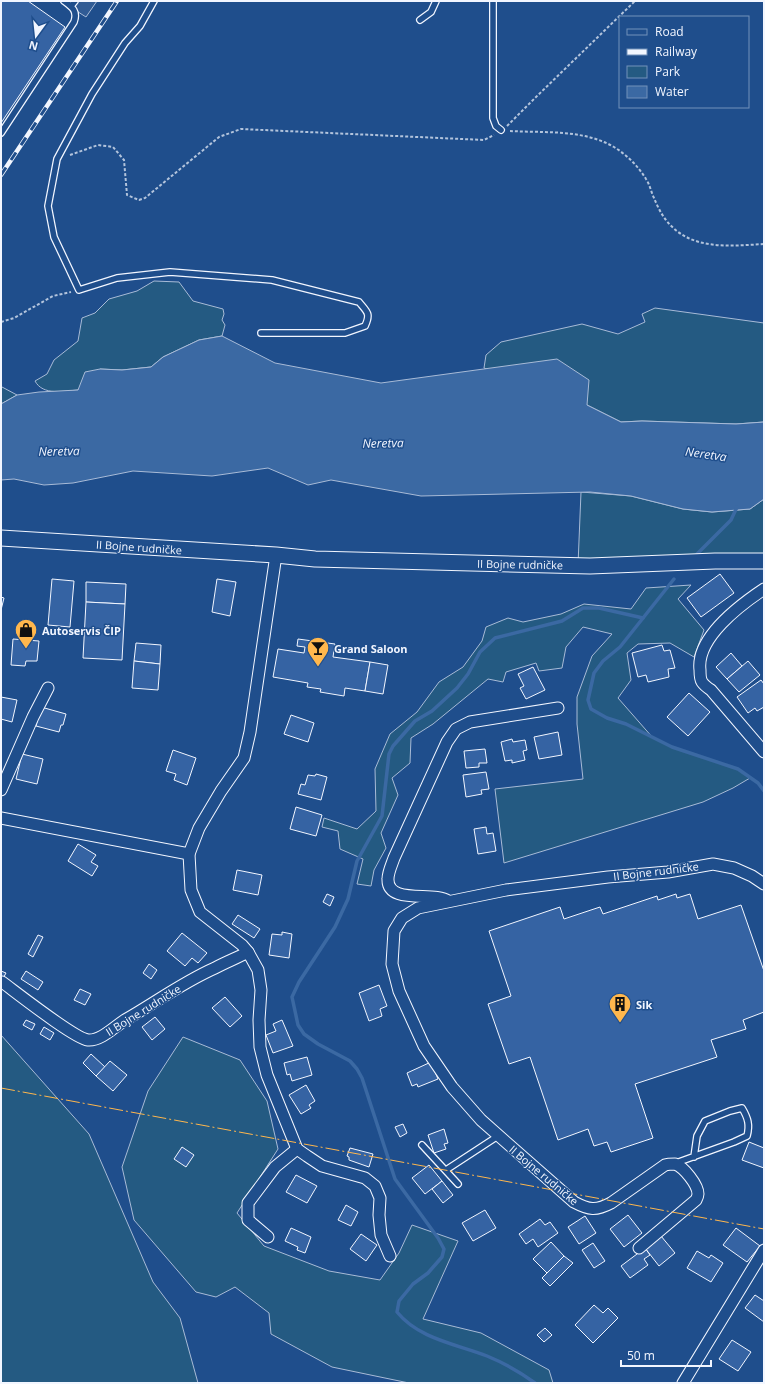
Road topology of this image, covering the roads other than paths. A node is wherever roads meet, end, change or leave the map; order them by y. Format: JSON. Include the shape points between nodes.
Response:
{"nodes":[{"id":1,"x":64,"y":1,"type":"edge"},
{"id":2,"x":154,"y":1,"type":"edge"},
{"id":3,"x":436,"y":1,"type":"edge"},
{"id":4,"x":493,"y":1,"type":"edge"},
{"id":5,"x":73,"y":4,"type":"edge"},
{"id":6,"x":420,"y":20,"type":"dead end"},
{"id":7,"x":500,"y":130,"type":"road end"},
{"id":8,"x":1,"y":133,"type":"edge"},
{"id":9,"x":261,"y":333,"type":"dead end"},
{"id":10,"x":1,"y":538,"type":"edge"},
{"id":11,"x":276,"y":555,"type":"junction"},
{"id":12,"x":764,"y":561,"type":"edge"},
{"id":13,"x":764,"y":589,"type":"edge"},
{"id":14,"x":48,"y":688,"type":"dead end"},
{"id":15,"x":558,"y":708,"type":"dead end"},
{"id":16,"x":764,"y":752,"type":"edge"},
{"id":17,"x":1,"y":790,"type":"edge"},
{"id":18,"x":1,"y":818,"type":"edge"},
{"id":19,"x":189,"y":854,"type":"junction"},
{"id":20,"x":764,"y":884,"type":"edge"},
{"id":21,"x":449,"y":902,"type":"junction"},
{"id":22,"x":248,"y":952,"type":"junction"},
{"id":23,"x":2,"y":982,"type":"edge"},
{"id":24,"x":498,"y":1136,"type":"junction"},
{"id":25,"x":422,"y":1145,"type":"dead end"},
{"id":26,"x":297,"y":1148,"type":"junction"},
{"id":27,"x":694,"y":1157,"type":"junction"},
{"id":28,"x":674,"y":1164,"type":"junction"},
{"id":29,"x":446,"y":1170,"type":"junction"},
{"id":30,"x":458,"y":1184,"type":"dead end"},
{"id":31,"x":268,"y":1237,"type":"dead end"},
{"id":32,"x":639,"y":1248,"type":"dead end"},
{"id":33,"x":764,"y":1250,"type":"edge"},
{"id":34,"x":390,"y":1256,"type":"dead end"},
{"id":35,"x":683,"y":1383,"type":"edge"}],
"edges":[{"from":1,"to":5,"type":"lane"},
{"from":2,"to":9,"type":"lane","via":[[140,26],[125,43],[92,94],[57,159],[48,206],[54,237],[79,290],[117,278],[170,272],[272,280],[359,302],[368,312],[369,318],[365,326],[345,333]]},
{"from":3,"to":6,"type":"lane","via":[[431,12]]},
{"from":4,"to":7,"type":"lane","via":[[493,118]]},
{"from":5,"to":8,"type":"lane","via":[[76,17],[74,22]]},
{"from":10,"to":11,"type":"street","name":"II Bojne rudničke"},
{"from":11,"to":12,"type":"street","name":"II Bojne rudničke","via":[[315,559],[590,566]]},
{"from":11,"to":19,"type":"street","via":[[244,758],[199,828]]},
{"from":13,"to":16,"type":"street","via":[[746,601],[712,634],[701,651],[699,667],[701,681]]},
{"from":14,"to":17,"type":"street"},
{"from":15,"to":21,"type":"street","name":"II Bojne rudničke","via":[[470,722],[456,729],[447,742],[394,858],[388,884],[394,891],[405,896],[439,897]]},
{"from":18,"to":19,"type":"street"},
{"from":19,"to":22,"type":"street","via":[[191,890],[200,912]]},
{"from":20,"to":21,"type":"street","name":"II Bojne rudničke","via":[[734,868],[712,864],[668,872],[506,890]]},
{"from":21,"to":24,"type":"street","name":"II Bojne rudničke","via":[[418,908],[402,918],[394,931],[392,964],[399,991],[424,1046],[452,1088]]},
{"from":22,"to":23,"type":"street","name":"II Bojne rudničke","via":[[186,983],[96,1040],[86,1040],[68,1029]]},
{"from":22,"to":26,"type":"street","via":[[258,970],[261,990],[260,1047],[267,1075]]},
{"from":24,"to":28,"type":"street","name":"II Bojne rudničke","via":[[574,1202],[591,1209],[611,1203],[656,1170]]},
{"from":24,"to":29,"type":"lane"},
{"from":25,"to":29,"type":"lane"},
{"from":26,"to":31,"type":"street","via":[[275,1167],[248,1202],[248,1220]]},
{"from":26,"to":34,"type":"street","via":[[322,1166],[365,1178],[375,1186],[380,1198],[382,1235]]},
{"from":27,"to":27,"type":"lane","via":[[747,1136],[749,1121],[742,1108],[705,1121],[697,1136]]},
{"from":27,"to":28,"type":"lane"},
{"from":28,"to":32,"type":"street","via":[[688,1174],[697,1188],[696,1200]]},
{"from":29,"to":30,"type":"lane"},
{"from":33,"to":35,"type":"street"}]}
